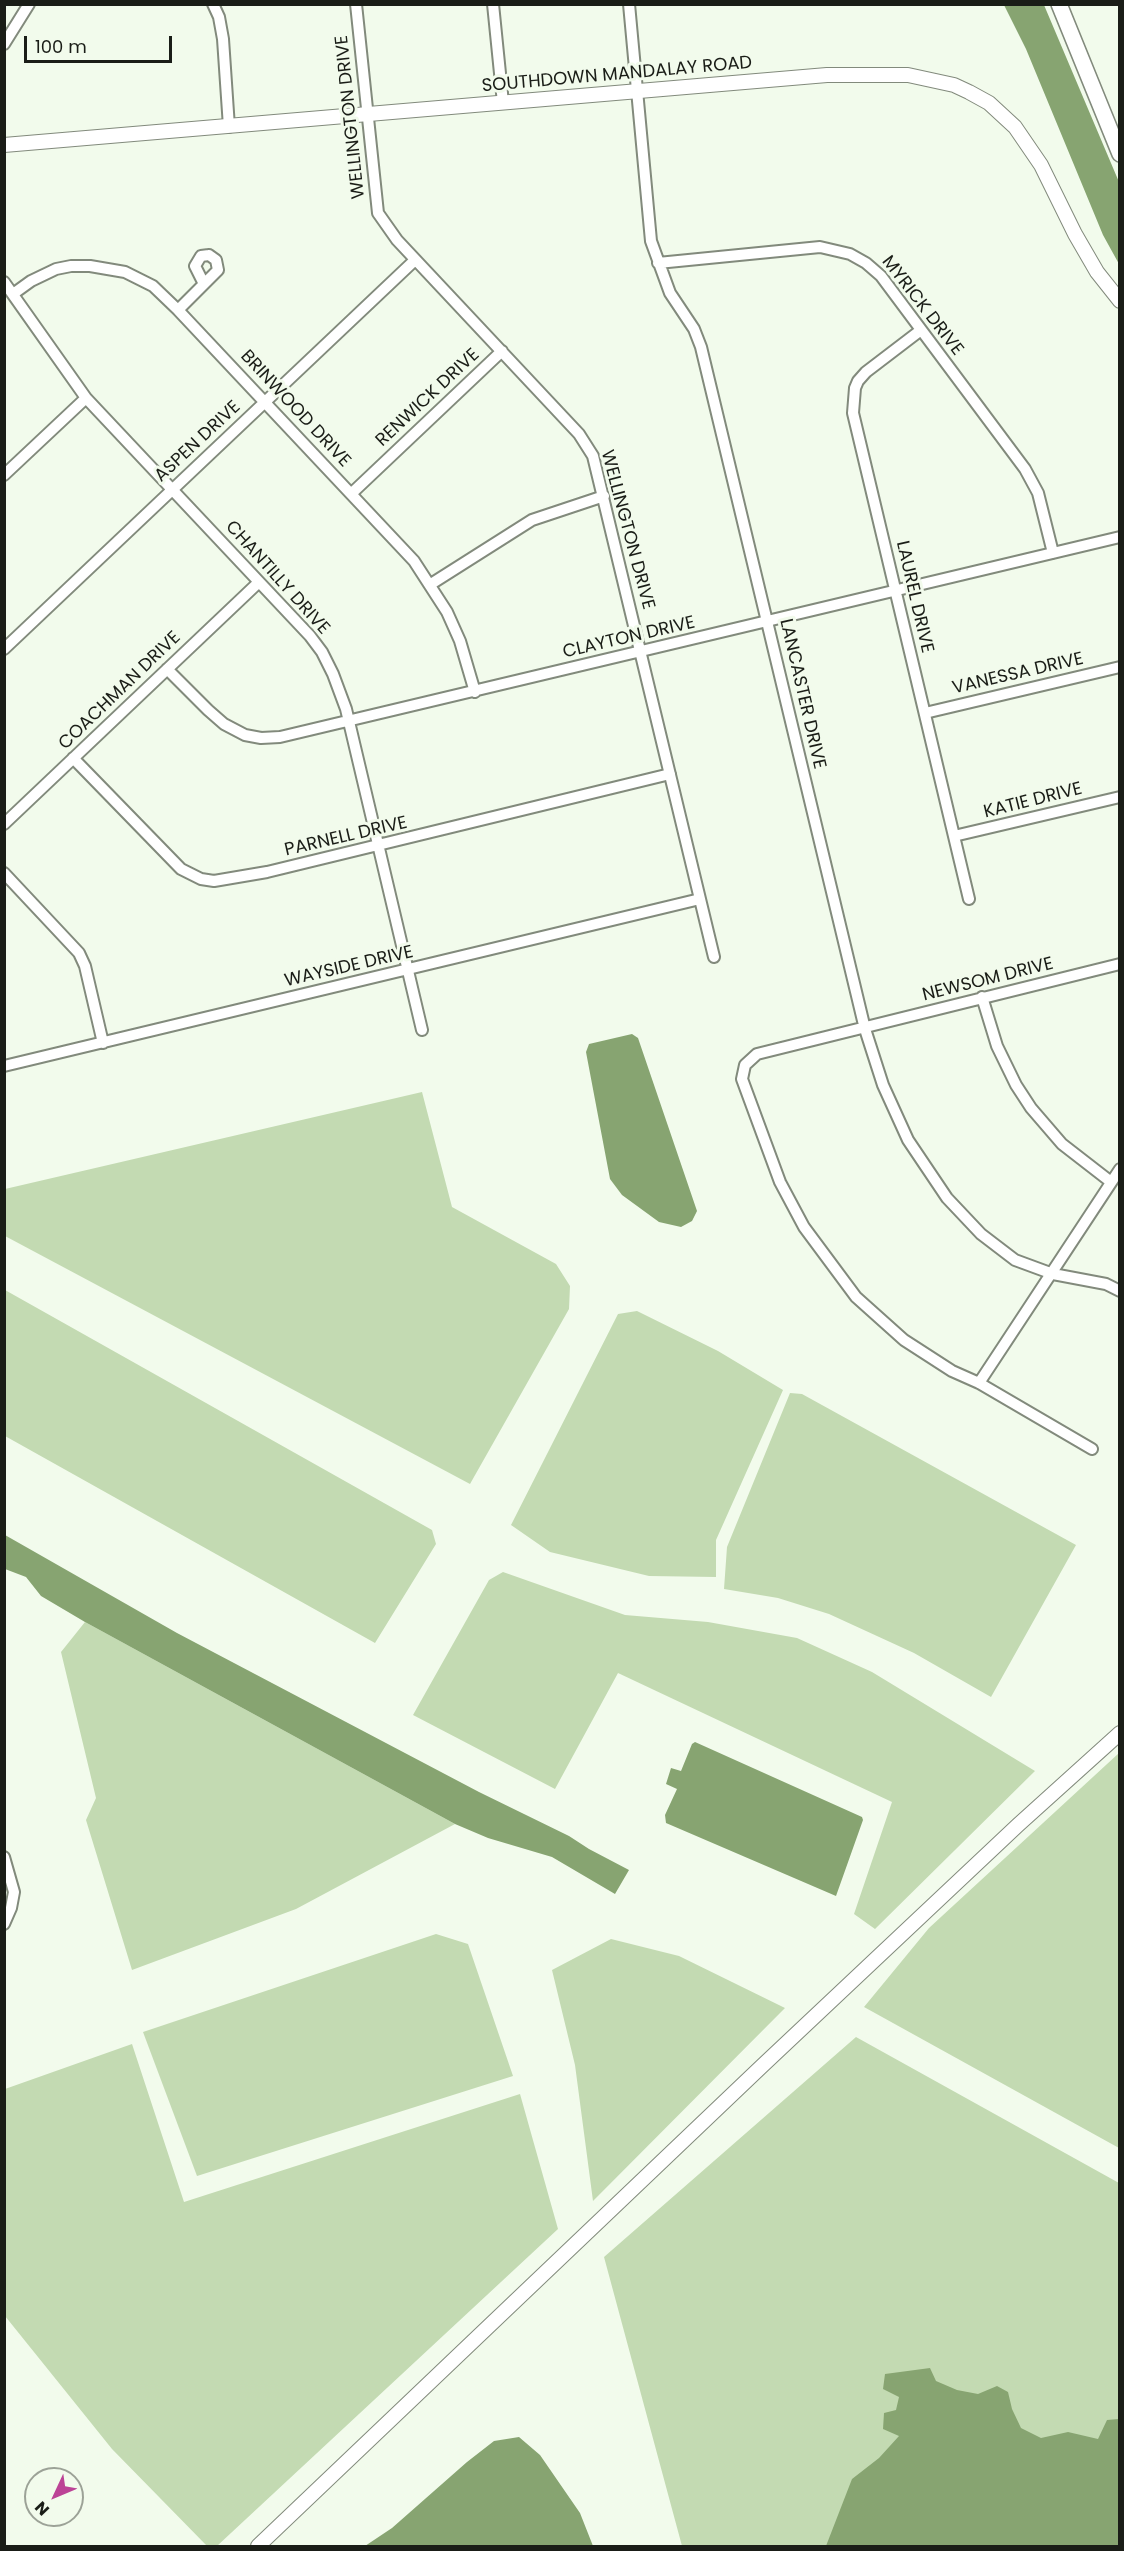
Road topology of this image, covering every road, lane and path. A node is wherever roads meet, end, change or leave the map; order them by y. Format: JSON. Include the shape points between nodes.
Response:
{"nodes":[{"id":1,"x":29,"y":4,"type":"edge"},
{"id":2,"x":213,"y":4,"type":"edge"},
{"id":3,"x":356,"y":4,"type":"edge"},
{"id":4,"x":493,"y":4,"type":"edge"},
{"id":5,"x":629,"y":4,"type":"edge"},
{"id":6,"x":1059,"y":4,"type":"edge"},
{"id":7,"x":4,"y":44,"type":"edge"},
{"id":8,"x":637,"y":91,"type":"junction"},
{"id":9,"x":503,"y":102,"type":"junction"},
{"id":10,"x":368,"y":114,"type":"junction"},
{"id":11,"x":229,"y":127,"type":"junction"},
{"id":12,"x":4,"y":145,"type":"edge"},
{"id":13,"x":1119,"y":154,"type":"edge"},
{"id":14,"x":415,"y":260,"type":"junction"},
{"id":15,"x":658,"y":263,"type":"junction"},
{"id":16,"x":4,"y":282,"type":"edge"},
{"id":17,"x":204,"y":284,"type":"dead end"},
{"id":18,"x":13,"y":294,"type":"junction"},
{"id":19,"x":1119,"y":301,"type":"edge"},
{"id":20,"x":178,"y":310,"type":"junction"},
{"id":21,"x":921,"y":330,"type":"junction"},
{"id":22,"x":502,"y":351,"type":"junction"},
{"id":23,"x":86,"y":398,"type":"junction"},
{"id":24,"x":265,"y":402,"type":"junction"},
{"id":25,"x":4,"y":475,"type":"edge"},
{"id":26,"x":172,"y":490,"type":"junction"},
{"id":27,"x":352,"y":493,"type":"junction"},
{"id":28,"x":604,"y":496,"type":"junction"},
{"id":29,"x":1119,"y":537,"type":"edge"},
{"id":30,"x":1053,"y":553,"type":"junction"},
{"id":31,"x":259,"y":582,"type":"junction"},
{"id":32,"x":431,"y":584,"type":"junction"},
{"id":33,"x":895,"y":590,"type":"junction"},
{"id":34,"x":768,"y":622,"type":"junction"},
{"id":35,"x":4,"y":649,"type":"edge"},
{"id":36,"x":641,"y":652,"type":"junction"},
{"id":37,"x":1119,"y":667,"type":"edge"},
{"id":38,"x":168,"y":669,"type":"junction"},
{"id":39,"x":475,"y":692,"type":"junction"},
{"id":40,"x":925,"y":713,"type":"junction"},
{"id":41,"x":349,"y":722,"type":"junction"},
{"id":42,"x":73,"y":758,"type":"junction"},
{"id":43,"x":670,"y":774,"type":"junction"},
{"id":44,"x":1119,"y":797,"type":"edge"},
{"id":45,"x":4,"y":824,"type":"edge"},
{"id":46,"x":954,"y":836,"type":"junction"},
{"id":47,"x":379,"y":846,"type":"junction"},
{"id":48,"x":4,"y":873,"type":"edge"},
{"id":49,"x":700,"y":899,"type":"junction"},
{"id":50,"x":969,"y":899,"type":"dead end"},
{"id":51,"x":714,"y":957,"type":"dead end"},
{"id":52,"x":1119,"y":964,"type":"edge"},
{"id":53,"x":409,"y":970,"type":"junction"},
{"id":54,"x":982,"y":997,"type":"junction"},
{"id":55,"x":865,"y":1029,"type":"junction"},
{"id":56,"x":422,"y":1030,"type":"dead end"},
{"id":57,"x":104,"y":1042,"type":"junction"},
{"id":58,"x":4,"y":1066,"type":"edge"},
{"id":59,"x":1119,"y":1169,"type":"edge"},
{"id":60,"x":1111,"y":1182,"type":"junction"},
{"id":61,"x":1053,"y":1274,"type":"junction"},
{"id":62,"x":1119,"y":1291,"type":"edge"},
{"id":63,"x":979,"y":1383,"type":"junction"},
{"id":64,"x":1092,"y":1449,"type":"dead end"},
{"id":65,"x":1119,"y":1733,"type":"edge"},
{"id":66,"x":4,"y":1857,"type":"edge"},
{"id":67,"x":4,"y":1924,"type":"edge"},
{"id":68,"x":258,"y":2547,"type":"edge"}],
"edges":[{"from":1,"to":7,"type":"street"},
{"from":2,"to":11,"type":"street","via":[[223,39]]},
{"from":3,"to":10,"type":"street","name":"WELLINGTON DRIVE"},
{"from":4,"to":9,"type":"street"},
{"from":5,"to":8,"type":"street","name":"LANCASTER DRIVE"},
{"from":6,"to":13,"type":"main road"},
{"from":8,"to":9,"type":"street","name":"SOUTHDOWN MANDALAY ROAD"},
{"from":8,"to":15,"type":"street","name":"LANCASTER DRIVE","via":[[651,241]]},
{"from":8,"to":19,"type":"street","name":"SOUTHDOWN MANDALAY ROAD","via":[[882,73],[954,85],[997,110],[1027,142],[1075,234]]},
{"from":9,"to":10,"type":"street","name":"SOUTHDOWN MANDALAY ROAD"},
{"from":10,"to":11,"type":"street","name":"SOUTHDOWN MANDALAY ROAD"},
{"from":10,"to":14,"type":"street","name":"WELLINGTON DRIVE","via":[[378,213]]},
{"from":11,"to":12,"type":"street","name":"SOUTHDOWN MANDALAY ROAD"},
{"from":14,"to":22,"type":"street","name":"WELLINGTON DRIVE"},
{"from":14,"to":24,"type":"street","name":"ASPEN DRIVE"},
{"from":15,"to":21,"type":"street","name":"MYRICK DRIVE","via":[[820,247],[833,249],[866,262]]},
{"from":15,"to":34,"type":"street","name":"LANCASTER DRIVE","via":[[701,347]]},
{"from":16,"to":18,"type":"street","name":"CHANTILLY DRIVE"},
{"from":17,"to":20,"type":"street"},
{"from":18,"to":20,"type":"street","name":"BRINWOOD DRIVE","via":[[56,269],[90,266],[134,275],[153,286]]},
{"from":18,"to":23,"type":"street","name":"CHANTILLY DRIVE"},
{"from":20,"to":24,"type":"street","name":"BRINWOOD DRIVE"},
{"from":21,"to":30,"type":"street","name":"MYRICK DRIVE","via":[[1025,469],[1038,493]]},
{"from":21,"to":33,"type":"street","name":"LAUREL DRIVE","via":[[866,372],[855,388],[852,402]]},
{"from":22,"to":27,"type":"street","name":"RENWICK DRIVE"},
{"from":22,"to":28,"type":"street","name":"WELLINGTON DRIVE","via":[[579,434],[593,456]]},
{"from":23,"to":25,"type":"street"},
{"from":23,"to":26,"type":"street","name":"CHANTILLY DRIVE"},
{"from":24,"to":26,"type":"street","name":"ASPEN DRIVE"},
{"from":24,"to":27,"type":"street","name":"BRINWOOD DRIVE"},
{"from":26,"to":31,"type":"street","name":"CHANTILLY DRIVE"},
{"from":26,"to":35,"type":"street","name":"ASPEN DRIVE"},
{"from":27,"to":32,"type":"street","name":"BRINWOOD DRIVE"},
{"from":28,"to":32,"type":"street","via":[[532,520]]},
{"from":28,"to":36,"type":"street","name":"WELLINGTON DRIVE"},
{"from":29,"to":30,"type":"street","name":"CLAYTON DRIVE"},
{"from":30,"to":33,"type":"street","name":"CLAYTON DRIVE"},
{"from":31,"to":38,"type":"street","name":"COACHMAN DRIVE"},
{"from":31,"to":41,"type":"street","name":"CHANTILLY DRIVE","via":[[322,652]]},
{"from":32,"to":39,"type":"street","name":"BRINWOOD DRIVE","via":[[460,641]]},
{"from":33,"to":34,"type":"street","name":"CLAYTON DRIVE"},
{"from":33,"to":40,"type":"street","name":"LAUREL DRIVE"},
{"from":34,"to":36,"type":"street","name":"CLAYTON DRIVE"},
{"from":34,"to":55,"type":"street","name":"LANCASTER DRIVE"},
{"from":36,"to":39,"type":"street","name":"CLAYTON DRIVE"},
{"from":36,"to":43,"type":"street","name":"WELLINGTON DRIVE"},
{"from":37,"to":40,"type":"street","name":"VANESSA DRIVE"},
{"from":38,"to":41,"type":"street","name":"CLAYTON DRIVE","via":[[224,724],[245,735],[280,737]]},
{"from":38,"to":42,"type":"street","name":"COACHMAN DRIVE"},
{"from":39,"to":41,"type":"street","name":"CLAYTON DRIVE"},
{"from":40,"to":46,"type":"street","name":"LAUREL DRIVE"},
{"from":41,"to":47,"type":"street","name":"CHANTILLY DRIVE"},
{"from":42,"to":45,"type":"street","name":"COACHMAN DRIVE"},
{"from":42,"to":47,"type":"street","name":"PARNELL DRIVE","via":[[171,860],[201,879],[225,881]]},
{"from":43,"to":47,"type":"street","name":"PARNELL DRIVE"},
{"from":43,"to":49,"type":"street","name":"WELLINGTON DRIVE"},
{"from":44,"to":46,"type":"street","name":"KATIE DRIVE"},
{"from":46,"to":50,"type":"street","name":"LAUREL DRIVE"},
{"from":47,"to":53,"type":"street","name":"CHANTILLY DRIVE"},
{"from":48,"to":57,"type":"street","via":[[79,953]]},
{"from":49,"to":51,"type":"street","name":"WELLINGTON DRIVE"},
{"from":49,"to":53,"type":"street","name":"WAYSIDE DRIVE"},
{"from":52,"to":54,"type":"street","name":"NEWSOM DRIVE"},
{"from":53,"to":56,"type":"street","name":"CHANTILLY DRIVE"},
{"from":53,"to":57,"type":"street","name":"WAYSIDE DRIVE"},
{"from":54,"to":55,"type":"street","name":"NEWSOM DRIVE"},
{"from":54,"to":60,"type":"street","via":[[1004,1062],[1031,1108],[1062,1144]]},
{"from":55,"to":61,"type":"street","name":"LANCASTER DRIVE","via":[[883,1085],[908,1140],[947,1198],[981,1234],[1015,1260]]},
{"from":55,"to":63,"type":"street","name":"NEWSOM DRIVE","via":[[757,1054],[745,1065],[742,1079],[780,1182],[804,1227],[856,1297],[904,1340],[952,1371]]},
{"from":57,"to":58,"type":"street","name":"WAYSIDE DRIVE"},
{"from":59,"to":60,"type":"street"},
{"from":60,"to":61,"type":"street"},
{"from":61,"to":62,"type":"street","name":"LANCASTER DRIVE","via":[[1106,1284]]},
{"from":61,"to":63,"type":"street"},
{"from":63,"to":64,"type":"street","name":"NEWSOM DRIVE"},
{"from":65,"to":68,"type":"street","via":[[762,2066]]},
{"from":66,"to":67,"type":"street","via":[[14,1892]]}]}
